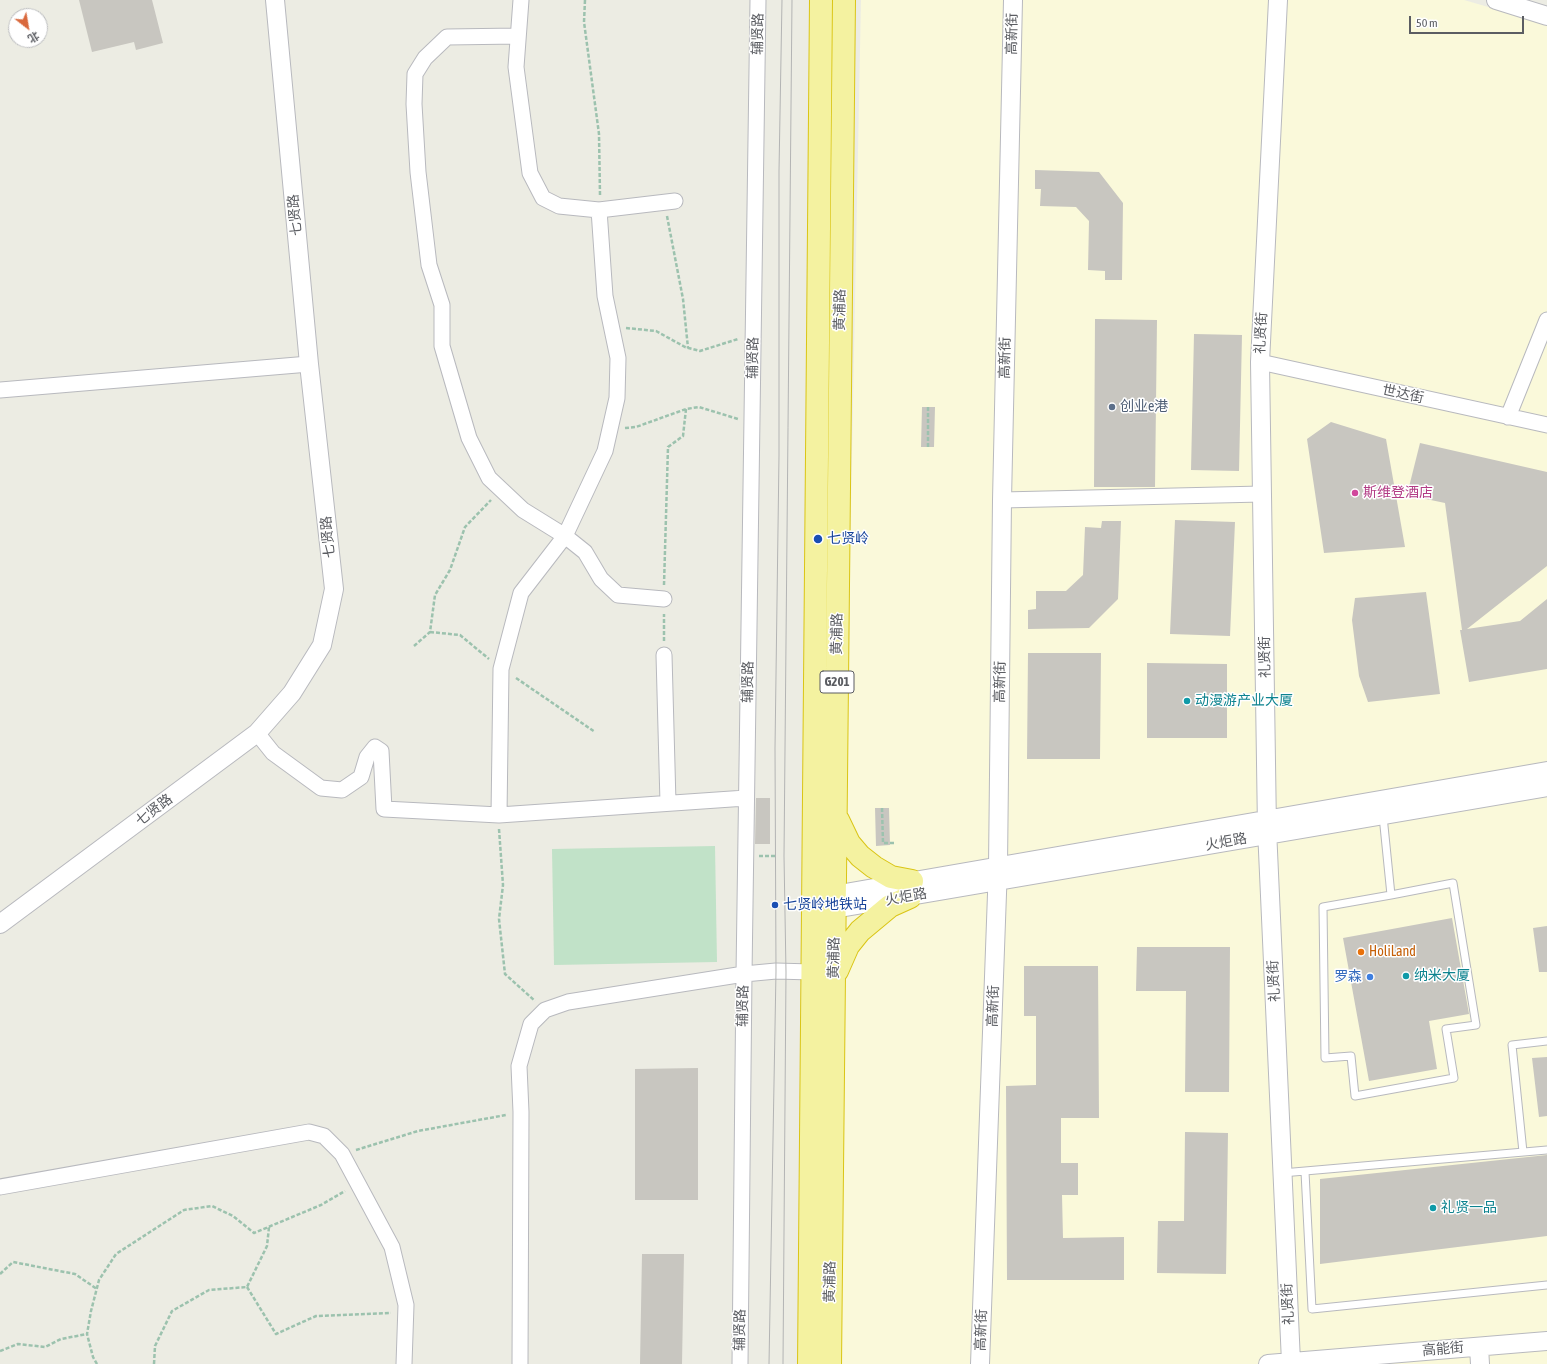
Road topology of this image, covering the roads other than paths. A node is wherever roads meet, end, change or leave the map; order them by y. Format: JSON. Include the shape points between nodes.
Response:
{"nodes":[{"id":1,"x":275,"y":0,"type":"edge"},
{"id":2,"x":521,"y":0,"type":"edge"},
{"id":3,"x":758,"y":0,"type":"edge"},
{"id":4,"x":821,"y":0,"type":"edge"},
{"id":5,"x":844,"y":0,"type":"edge"},
{"id":6,"x":1013,"y":0,"type":"edge"},
{"id":7,"x":1278,"y":0,"type":"edge"},
{"id":8,"x":1496,"y":0,"type":"edge"},
{"id":9,"x":1547,"y":16,"type":"edge"},
{"id":10,"x":518,"y":36,"type":"junction"},
{"id":11,"x":670,"y":201,"type":"road end"},
{"id":12,"x":600,"y":210,"type":"junction"},
{"id":13,"x":1547,"y":320,"type":"edge"},
{"id":14,"x":1260,"y":362,"type":"junction"},
{"id":15,"x":309,"y":364,"type":"junction"},
{"id":16,"x":0,"y":390,"type":"edge"},
{"id":17,"x":1508,"y":416,"type":"junction"},
{"id":18,"x":1547,"y":425,"type":"edge"},
{"id":19,"x":1262,"y":494,"type":"junction"},
{"id":20,"x":1002,"y":500,"type":"junction"},
{"id":21,"x":565,"y":536,"type":"junction"},
{"id":22,"x":664,"y":599,"type":"road end"},
{"id":23,"x":664,"y":655,"type":"road end"},
{"id":24,"x":257,"y":733,"type":"junction"},
{"id":25,"x":1547,"y":771,"type":"edge"},
{"id":26,"x":1547,"y":787,"type":"edge"},
{"id":27,"x":746,"y":798,"type":"junction"},
{"id":28,"x":668,"y":803,"type":"junction"},
{"id":29,"x":835,"y":813,"type":"junction"},
{"id":30,"x":499,"y":815,"type":"junction"},
{"id":31,"x":1383,"y":815,"type":"junction"},
{"id":32,"x":1267,"y":827,"type":"junction"},
{"id":33,"x":998,"y":874,"type":"junction"},
{"id":34,"x":911,"y":889,"type":"junction"},
{"id":35,"x":1391,"y":895,"type":"junction"},
{"id":36,"x":813,"y":898,"type":"junction"},
{"id":37,"x":834,"y":902,"type":"junction"},
{"id":38,"x":0,"y":924,"type":"edge"},
{"id":39,"x":812,"y":972,"type":"junction"},
{"id":40,"x":744,"y":974,"type":"junction"},
{"id":41,"x":834,"y":980,"type":"junction"},
{"id":42,"x":1547,"y":1041,"type":"edge"},
{"id":43,"x":1547,"y":1150,"type":"edge"},
{"id":44,"x":1523,"y":1152,"type":"junction"},
{"id":45,"x":1305,"y":1172,"type":"junction"},
{"id":46,"x":1282,"y":1174,"type":"junction"},
{"id":47,"x":0,"y":1187,"type":"edge"},
{"id":48,"x":1547,"y":1285,"type":"edge"},
{"id":49,"x":1547,"y":1341,"type":"edge"},
{"id":50,"x":1480,"y":1355,"type":"edge"},
{"id":51,"x":1291,"y":1362,"type":"junction"},
{"id":52,"x":404,"y":1364,"type":"edge"},
{"id":53,"x":520,"y":1364,"type":"edge"},
{"id":54,"x":740,"y":1364,"type":"edge"},
{"id":55,"x":809,"y":1364,"type":"edge"},
{"id":56,"x":830,"y":1364,"type":"edge"},
{"id":57,"x":980,"y":1364,"type":"edge"},
{"id":58,"x":1268,"y":1364,"type":"edge"}],
"edges":[{"from":1,"to":15,"type":"street","name":"七贤路"},
{"from":2,"to":10,"type":"street"},
{"from":3,"to":27,"type":"street","name":"辅贤路"},
{"from":4,"to":36,"type":"highway","name":"黄浦路","number":"G201"},
{"from":5,"to":29,"type":"highway","name":"黄浦路","number":"G201"},
{"from":6,"to":20,"type":"street","name":"高新街"},
{"from":7,"to":14,"type":"street","name":"礼贤街"},
{"from":8,"to":9,"type":"street"},
{"from":10,"to":12,"type":"street","via":[[516,67],[530,173],[544,198],[559,206]]},
{"from":10,"to":21,"type":"street","via":[[447,37],[425,58],[415,74],[414,82],[418,172],[429,265],[442,305],[442,346],[469,438],[489,478],[523,510]]},
{"from":11,"to":12,"type":"street"},
{"from":12,"to":21,"type":"street","via":[[605,296],[618,358],[617,398],[605,451]]},
{"from":13,"to":17,"type":"street"},
{"from":14,"to":17,"type":"street","name":"世达街"},
{"from":14,"to":19,"type":"street","name":"礼贤街"},
{"from":15,"to":16,"type":"street"},
{"from":15,"to":24,"type":"street","name":"七贤路","via":[[334,589],[322,645],[292,693]]},
{"from":17,"to":18,"type":"street","name":"世达街"},
{"from":19,"to":20,"type":"street"},
{"from":19,"to":32,"type":"street","name":"礼贤街"},
{"from":20,"to":33,"type":"street","name":"高新街"},
{"from":21,"to":22,"type":"street","via":[[585,552],[601,579],[618,595]]},
{"from":21,"to":30,"type":"street","via":[[521,593],[501,669]]},
{"from":23,"to":28,"type":"street"},
{"from":24,"to":30,"type":"street","via":[[272,753],[321,788],[342,790],[360,777],[367,757],[374,747],[381,751],[384,809]]},
{"from":24,"to":38,"type":"street","name":"七贤路"},
{"from":25,"to":32,"type":"street","name":"火炬路"},
{"from":26,"to":31,"type":"street","name":"火炬路"},
{"from":27,"to":28,"type":"street"},
{"from":27,"to":40,"type":"street","name":"辅贤路"},
{"from":28,"to":30,"type":"street"},
{"from":29,"to":34,"type":"highway","via":[[849,843],[860,856]]},
{"from":29,"to":37,"type":"highway","name":"黄浦路","number":"G201"},
{"from":31,"to":32,"type":"street","name":"火炬路"},
{"from":31,"to":35,"type":"lane"},
{"from":32,"to":33,"type":"street","name":"火炬路"},
{"from":32,"to":46,"type":"street","name":"礼贤街"},
{"from":33,"to":34,"type":"street","name":"火炬路"},
{"from":33,"to":57,"type":"street","name":"高新街"},
{"from":34,"to":37,"type":"street","name":"火炬路"},
{"from":34,"to":41,"type":"highway","via":[[860,931],[848,946]]},
{"from":35,"to":35,"type":"lane","via":[[1323,907],[1325,1058],[1351,1056],[1354,1096],[1454,1078],[1446,1029],[1476,1025],[1453,883]]},
{"from":36,"to":37,"type":"street"},
{"from":36,"to":39,"type":"highway","name":"黄浦路","number":"G201"},
{"from":37,"to":41,"type":"highway","name":"黄浦路","number":"G201"},
{"from":39,"to":40,"type":"street","via":[[776,971]]},
{"from":39,"to":55,"type":"highway","name":"黄浦路","number":"G201"},
{"from":40,"to":53,"type":"street","via":[[568,1002],[545,1010],[531,1024],[519,1066]]},
{"from":40,"to":54,"type":"street","name":"辅贤路"},
{"from":41,"to":56,"type":"highway","name":"黄浦路","number":"G201"},
{"from":42,"to":44,"type":"lane","via":[[1512,1045]]},
{"from":43,"to":44,"type":"lane"},
{"from":44,"to":45,"type":"lane"},
{"from":45,"to":46,"type":"lane"},
{"from":45,"to":48,"type":"lane","via":[[1312,1309]]},
{"from":46,"to":51,"type":"street","name":"礼贤街"},
{"from":47,"to":52,"type":"street","via":[[309,1132],[324,1136],[342,1154],[392,1247],[406,1305]]},
{"from":49,"to":50,"type":"street","name":"高能街"},
{"from":50,"to":51,"type":"street","name":"高能街"},
{"from":51,"to":58,"type":"street","name":"高能街"}]}
